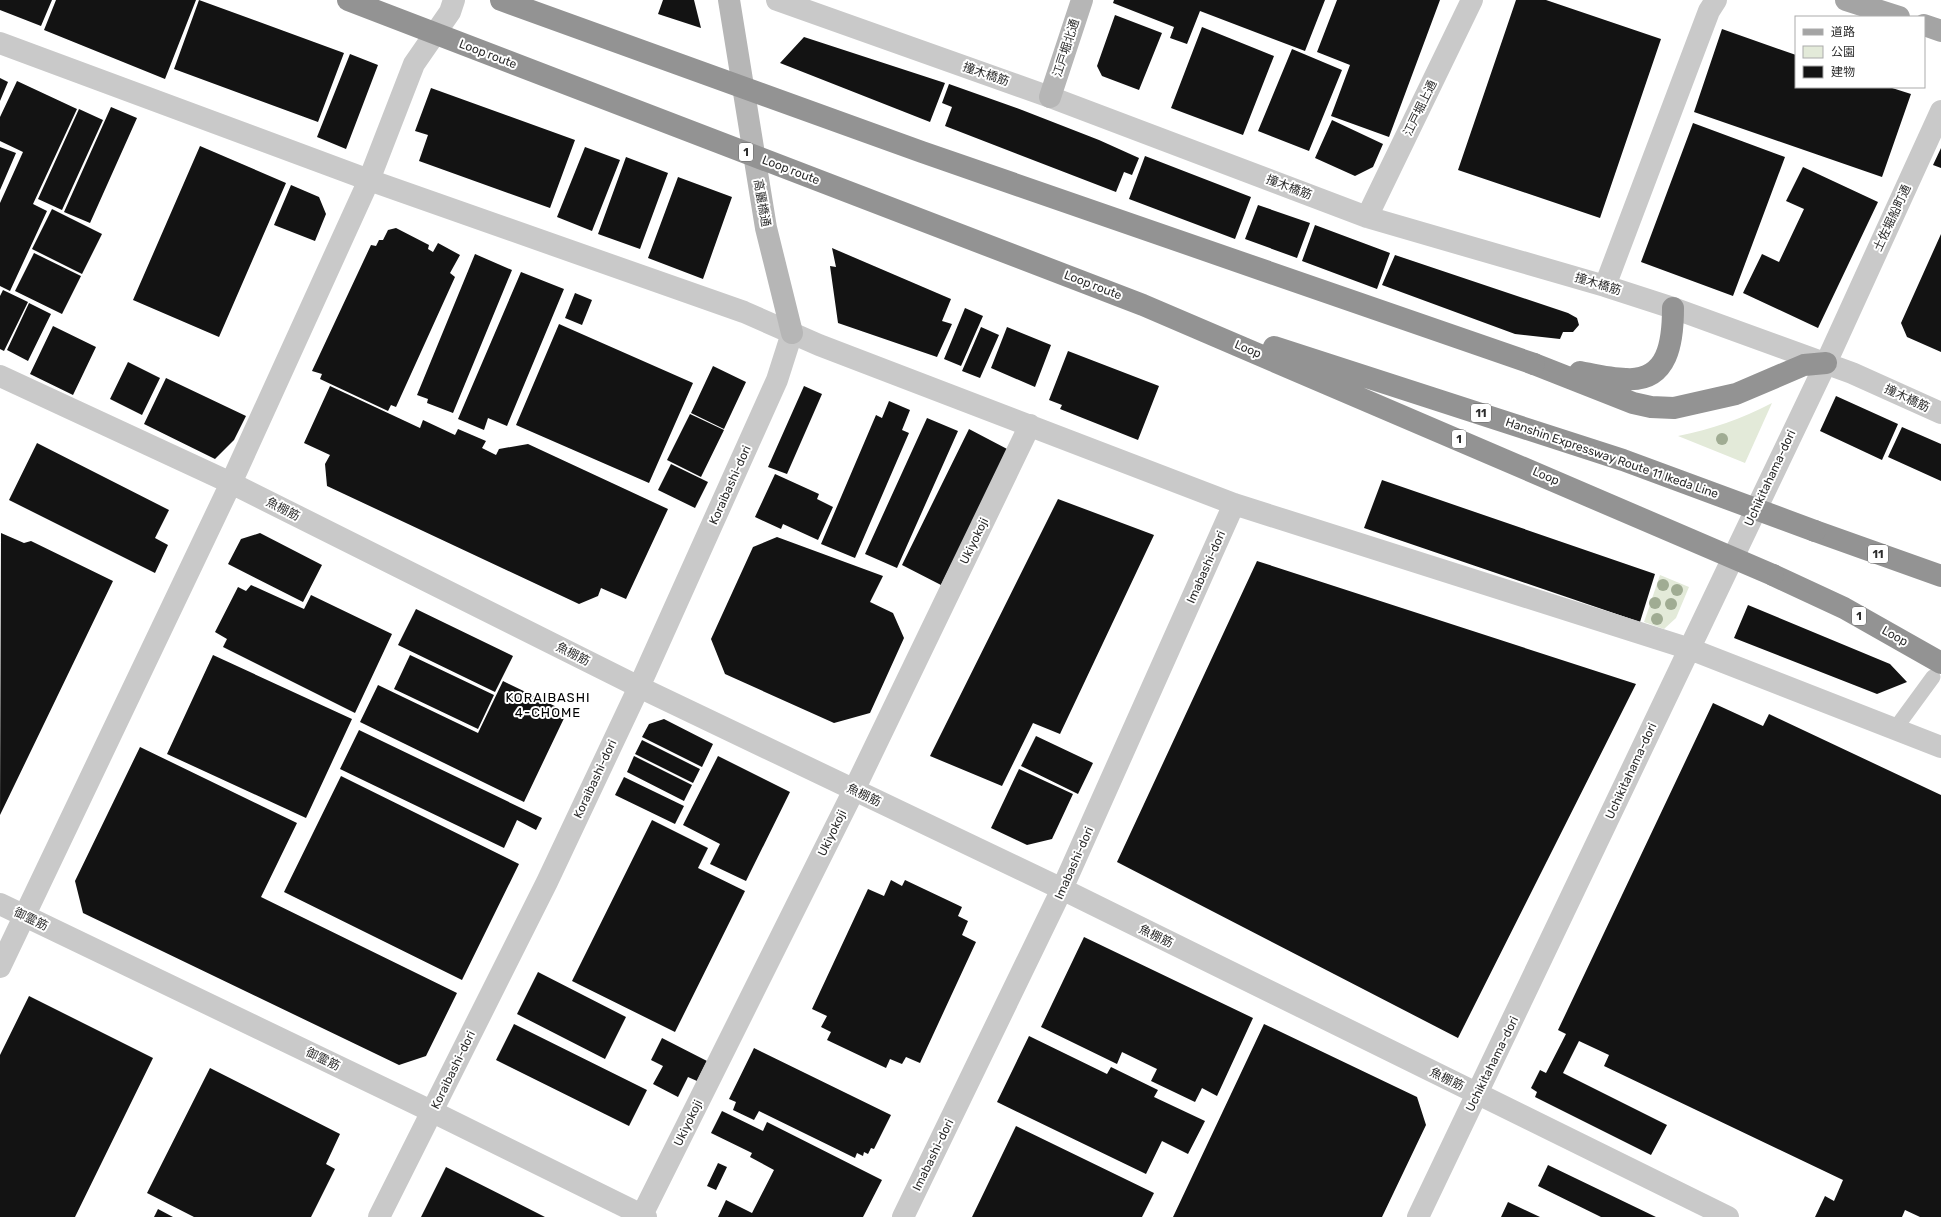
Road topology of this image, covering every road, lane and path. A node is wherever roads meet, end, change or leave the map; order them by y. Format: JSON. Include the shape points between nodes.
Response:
{"nodes":[{"id":1,"x":348,"y":0,"type":"edge"},
{"id":2,"x":454,"y":0,"type":"edge"},
{"id":3,"x":501,"y":0,"type":"edge"},
{"id":4,"x":729,"y":0,"type":"edge"},
{"id":5,"x":777,"y":0,"type":"edge"},
{"id":6,"x":1082,"y":0,"type":"edge"},
{"id":7,"x":1472,"y":0,"type":"edge"},
{"id":8,"x":1716,"y":0,"type":"edge"},
{"id":9,"x":1846,"y":0,"type":"edge"},
{"id":10,"x":1896,"y":16,"type":"edge"},
{"id":11,"x":1925,"y":25,"type":"edge"},
{"id":12,"x":1941,"y":31,"type":"edge"},
{"id":13,"x":0,"y":43,"type":"edge"},
{"id":14,"x":1050,"y":97,"type":"junction"},
{"id":15,"x":1941,"y":111,"type":"edge"},
{"id":16,"x":369,"y":180,"type":"junction"},
{"id":17,"x":1367,"y":217,"type":"junction"},
{"id":18,"x":1606,"y":286,"type":"junction"},
{"id":19,"x":1144,"y":305,"type":"junction"},
{"id":20,"x":1673,"y":308,"type":"junction"},
{"id":21,"x":1843,"y":325,"type":"joint"},
{"id":22,"x":792,"y":333,"type":"junction"},
{"id":23,"x":1817,"y":359,"type":"junction"},
{"id":24,"x":1534,"y":364,"type":"junction"},
{"id":25,"x":0,"y":376,"type":"edge"},
{"id":26,"x":1941,"y":413,"type":"edge"},
{"id":27,"x":1030,"y":425,"type":"junction"},
{"id":28,"x":232,"y":483,"type":"junction"},
{"id":29,"x":1234,"y":504,"type":"junction"},
{"id":30,"x":1941,"y":576,"type":"edge"},
{"id":31,"x":1690,"y":649,"type":"junction"},
{"id":32,"x":1937,"y":670,"type":"edge"},
{"id":33,"x":639,"y":687,"type":"junction"},
{"id":34,"x":1895,"y":729,"type":"junction"},
{"id":35,"x":1941,"y":747,"type":"edge"},
{"id":36,"x":854,"y":790,"type":"junction"},
{"id":37,"x":1062,"y":889,"type":"junction"},
{"id":38,"x":0,"y":904,"type":"edge"},
{"id":39,"x":25,"y":916,"type":"junction"},
{"id":40,"x":0,"y":967,"type":"edge"},
{"id":41,"x":1478,"y":1094,"type":"junction"},
{"id":42,"x":432,"y":1112,"type":"junction"},
{"id":43,"x":643,"y":1216,"type":"edge"},
{"id":44,"x":379,"y":1217,"type":"edge"},
{"id":45,"x":903,"y":1217,"type":"edge"},
{"id":46,"x":1418,"y":1217,"type":"edge"},
{"id":47,"x":1728,"y":1217,"type":"edge"}],
"edges":[{"from":1,"to":19,"type":"highway","name":"Loop route","number":"1","bridge":true},
{"from":2,"to":16,"type":"street","via":[[450,12],[414,64]]},
{"from":3,"to":24,"type":"highway","bridge":true,"via":[[922,152]]},
{"from":4,"to":22,"type":"street","name":"高麗橋通","via":[[766,228]]},
{"from":5,"to":14,"type":"street","name":"撞木橋筋"},
{"from":6,"to":14,"type":"street","name":"江戸堀北通"},
{"from":7,"to":17,"type":"street","name":"江戸堀上通"},
{"from":8,"to":18,"type":"street","via":[[1709,11]]},
{"from":9,"to":10,"type":"main road"},
{"from":11,"to":12,"type":"main road"},
{"from":13,"to":16,"type":"street"},
{"from":14,"to":17,"type":"street","name":"撞木橋筋"},
{"from":15,"to":21,"type":"street","name":"土佐堀船町通"},
{"from":16,"to":22,"type":"street","via":[[744,312]]},
{"from":16,"to":28,"type":"street"},
{"from":17,"to":18,"type":"street","name":"撞木橋筋"},
{"from":18,"to":20,"type":"street","name":"撞木橋筋"},
{"from":19,"to":30,"type":"highway","name":"Hanshin Expressway Route 11 Ikeda Line","number":"11","bridge":true,"via":[[1546,434]]},
{"from":19,"to":32,"type":"highway","name":"Loop","number":"1","bridge":true,"via":[[1773,575],[1844,608]]},
{"from":20,"to":23,"type":"street","name":"撞木橋筋"},
{"from":20,"to":24,"type":"highway","via":[[1671,347],[1662,364],[1648,376],[1628,380]]},
{"from":21,"to":23,"type":"street","name":"Uchikitahama-dori"},
{"from":22,"to":27,"type":"street"},
{"from":22,"to":33,"type":"street","name":"Koraibashi-dori","via":[[777,380]]},
{"from":23,"to":24,"type":"highway","via":[[1736,394],[1674,408],[1633,403]]},
{"from":23,"to":26,"type":"street","name":"撞木橋筋"},
{"from":23,"to":31,"type":"street","name":"Uchikitahama-dori"},
{"from":25,"to":28,"type":"street","name":"魚棚筋"},
{"from":27,"to":29,"type":"street"},
{"from":27,"to":36,"type":"street","name":"Ukiyokoji"},
{"from":28,"to":33,"type":"street","name":"魚棚筋"},
{"from":28,"to":39,"type":"street"},
{"from":29,"to":31,"type":"street"},
{"from":29,"to":37,"type":"street","name":"Imabashi-dori"},
{"from":31,"to":34,"type":"street"},
{"from":31,"to":41,"type":"street","name":"Uchikitahama-dori"},
{"from":32,"to":34,"type":"lane"},
{"from":33,"to":36,"type":"street","name":"魚棚筋"},
{"from":33,"to":42,"type":"street","name":"Koraibashi-dori","via":[[544,888]]},
{"from":34,"to":35,"type":"street"},
{"from":36,"to":37,"type":"street","name":"魚棚筋"},
{"from":36,"to":43,"type":"street","name":"Ukiyokoji"},
{"from":37,"to":41,"type":"street","name":"魚棚筋"},
{"from":37,"to":45,"type":"street","name":"Imabashi-dori"},
{"from":38,"to":39,"type":"street","name":"御霊筋"},
{"from":39,"to":40,"type":"street"},
{"from":39,"to":42,"type":"street","name":"御霊筋"},
{"from":41,"to":46,"type":"street","name":"Uchikitahama-dori"},
{"from":41,"to":47,"type":"street","name":"魚棚筋"},
{"from":42,"to":43,"type":"street","name":"御霊筋"},
{"from":42,"to":44,"type":"street","name":"Koraibashi-dori"}]}
